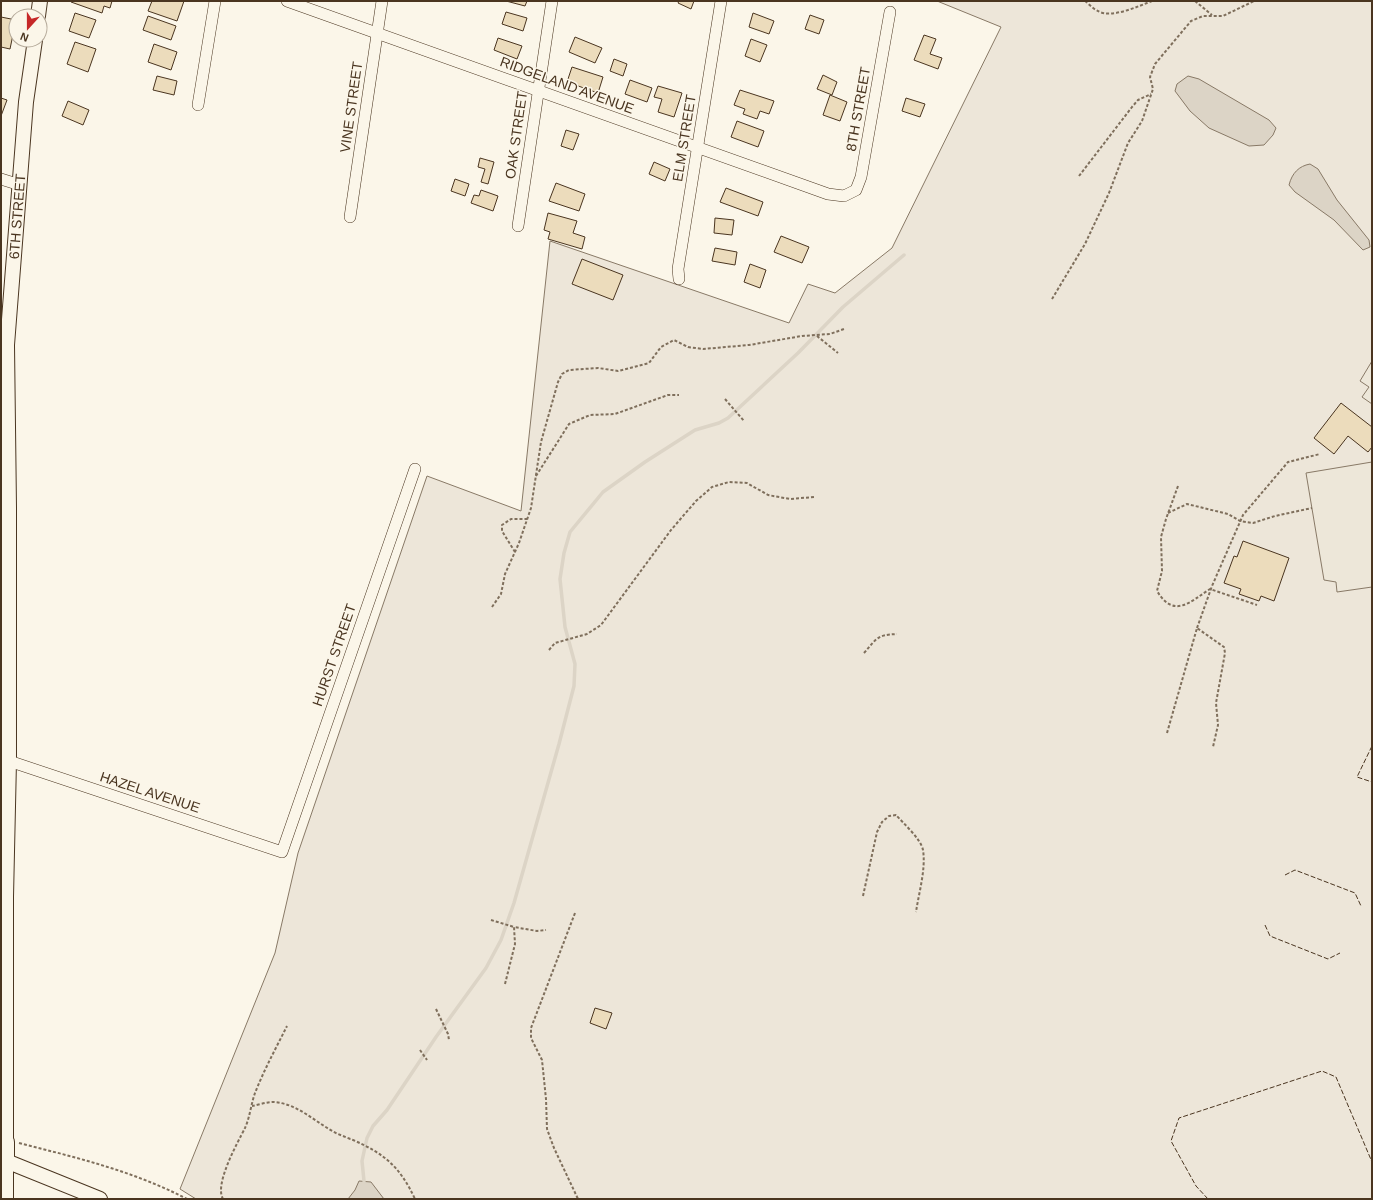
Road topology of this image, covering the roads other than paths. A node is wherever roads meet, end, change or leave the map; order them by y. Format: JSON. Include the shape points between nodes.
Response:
{"nodes":[{"id":1,"x":215,"y":1,"type":"edge"},
{"id":2,"x":287,"y":1,"type":"edge"},
{"id":3,"x":382,"y":1,"type":"edge"},
{"id":4,"x":552,"y":1,"type":"edge"},
{"id":5,"x":722,"y":1,"type":"edge"},
{"id":6,"x":890,"y":12,"type":"dead end"},
{"id":7,"x":377,"y":33,"type":"junction"},
{"id":8,"x":34,"y":48,"type":"edge"},
{"id":9,"x":538,"y":90,"type":"junction"},
{"id":10,"x":198,"y":105,"type":"dead end"},
{"id":11,"x":697,"y":147,"type":"junction"},
{"id":12,"x":1,"y":179,"type":"edge"},
{"id":13,"x":20,"y":186,"type":"junction"},
{"id":14,"x":836,"y":196,"type":"joint"},
{"id":15,"x":350,"y":217,"type":"dead end"},
{"id":16,"x":518,"y":226,"type":"dead end"},
{"id":17,"x":679,"y":279,"type":"dead end"},
{"id":18,"x":4,"y":344,"type":"edge"},
{"id":19,"x":415,"y":469,"type":"dead end"},
{"id":20,"x":5,"y":506,"type":"edge"},
{"id":21,"x":5,"y":762,"type":"edge"},
{"id":22,"x":282,"y":852,"type":"joint"},
{"id":23,"x":3,"y":897,"type":"edge"},
{"id":24,"x":6,"y":1142,"type":"joint"},
{"id":25,"x":3,"y":1161,"type":"edge"},
{"id":26,"x":6,"y":1199,"type":"edge"},
{"id":27,"x":100,"y":1199,"type":"edge"}],
"edges":[{"from":1,"to":10,"type":"street"},
{"from":2,"to":7,"type":"street","name":"RIDGELAND AVENUE"},
{"from":3,"to":7,"type":"street","name":"VINE STREET"},
{"from":4,"to":9,"type":"street","name":"OAK STREET"},
{"from":5,"to":11,"type":"street","name":"ELM STREET"},
{"from":6,"to":14,"type":"street","name":"8TH STREET","via":[[861,177],[856,190],[844,196]]},
{"from":7,"to":9,"type":"street","name":"RIDGELAND AVENUE"},
{"from":7,"to":15,"type":"street","name":"VINE STREET"},
{"from":8,"to":13,"type":"street","name":"6TH STREET","via":[[26,102]]},
{"from":9,"to":11,"type":"street","name":"RIDGELAND AVENUE"},
{"from":9,"to":16,"type":"street","name":"OAK STREET"},
{"from":11,"to":14,"type":"street","name":"RIDGELAND AVENUE"},
{"from":11,"to":17,"type":"street","name":"ELM STREET","via":[[678,269]]},
{"from":12,"to":13,"type":"street"},
{"from":13,"to":18,"type":"street","name":"6TH STREET"},
{"from":18,"to":20,"type":"street","name":"6TH STREET"},
{"from":19,"to":22,"type":"street","name":"HURST STREET"},
{"from":20,"to":21,"type":"street","name":"6TH STREET"},
{"from":21,"to":22,"type":"street","name":"HAZEL AVENUE"},
{"from":21,"to":23,"type":"street","name":"6TH STREET"},
{"from":23,"to":24,"type":"street","name":"6TH STREET"},
{"from":24,"to":25,"type":"main road","name":"6TH STREET"},
{"from":25,"to":26,"type":"street"},
{"from":25,"to":27,"type":"street"}]}
